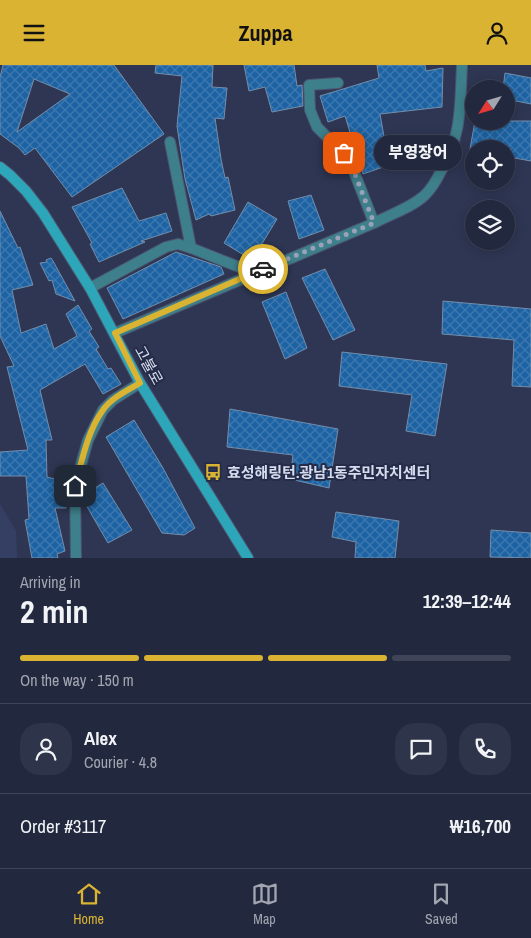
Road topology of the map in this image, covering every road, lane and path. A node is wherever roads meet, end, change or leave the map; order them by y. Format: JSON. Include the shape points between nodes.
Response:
{"nodes":[{"id":1,"x":462,"y":65,"type":"edge"},
{"id":2,"x":338,"y":83,"type":"dead end"},
{"id":3,"x":170,"y":141,"type":"dead end"},
{"id":4,"x":0,"y":167,"type":"edge"},
{"id":5,"x":374,"y":223,"type":"junction"},
{"id":6,"x":191,"y":248,"type":"junction"},
{"id":7,"x":254,"y":273,"type":"junction"},
{"id":8,"x":90,"y":289,"type":"junction"},
{"id":9,"x":115,"y":333,"type":"junction"},
{"id":10,"x":140,"y":383,"type":"junction"},
{"id":11,"x":76,"y":558,"type":"edge"},
{"id":12,"x":248,"y":558,"type":"edge"}],
"edges":[{"from":1,"to":5,"type":"street","via":[[460,123],[447,162],[426,195]]},
{"from":2,"to":5,"type":"street","via":[[309,85],[310,111],[317,127],[344,153]]},
{"from":3,"to":6,"type":"street"},
{"from":4,"to":8,"type":"street","name":"고불로","via":[[26,191],[43,213]]},
{"from":5,"to":7,"type":"street"},
{"from":6,"to":7,"type":"street"},
{"from":6,"to":8,"type":"street","via":[[178,244],[166,247]]},
{"from":7,"to":9,"type":"street"},
{"from":8,"to":9,"type":"street","name":"고불로"},
{"from":9,"to":10,"type":"street","name":"고불로"},
{"from":10,"to":11,"type":"street","via":[[103,410],[88,439],[75,486]]},
{"from":10,"to":12,"type":"street","name":"고불로"}]}
